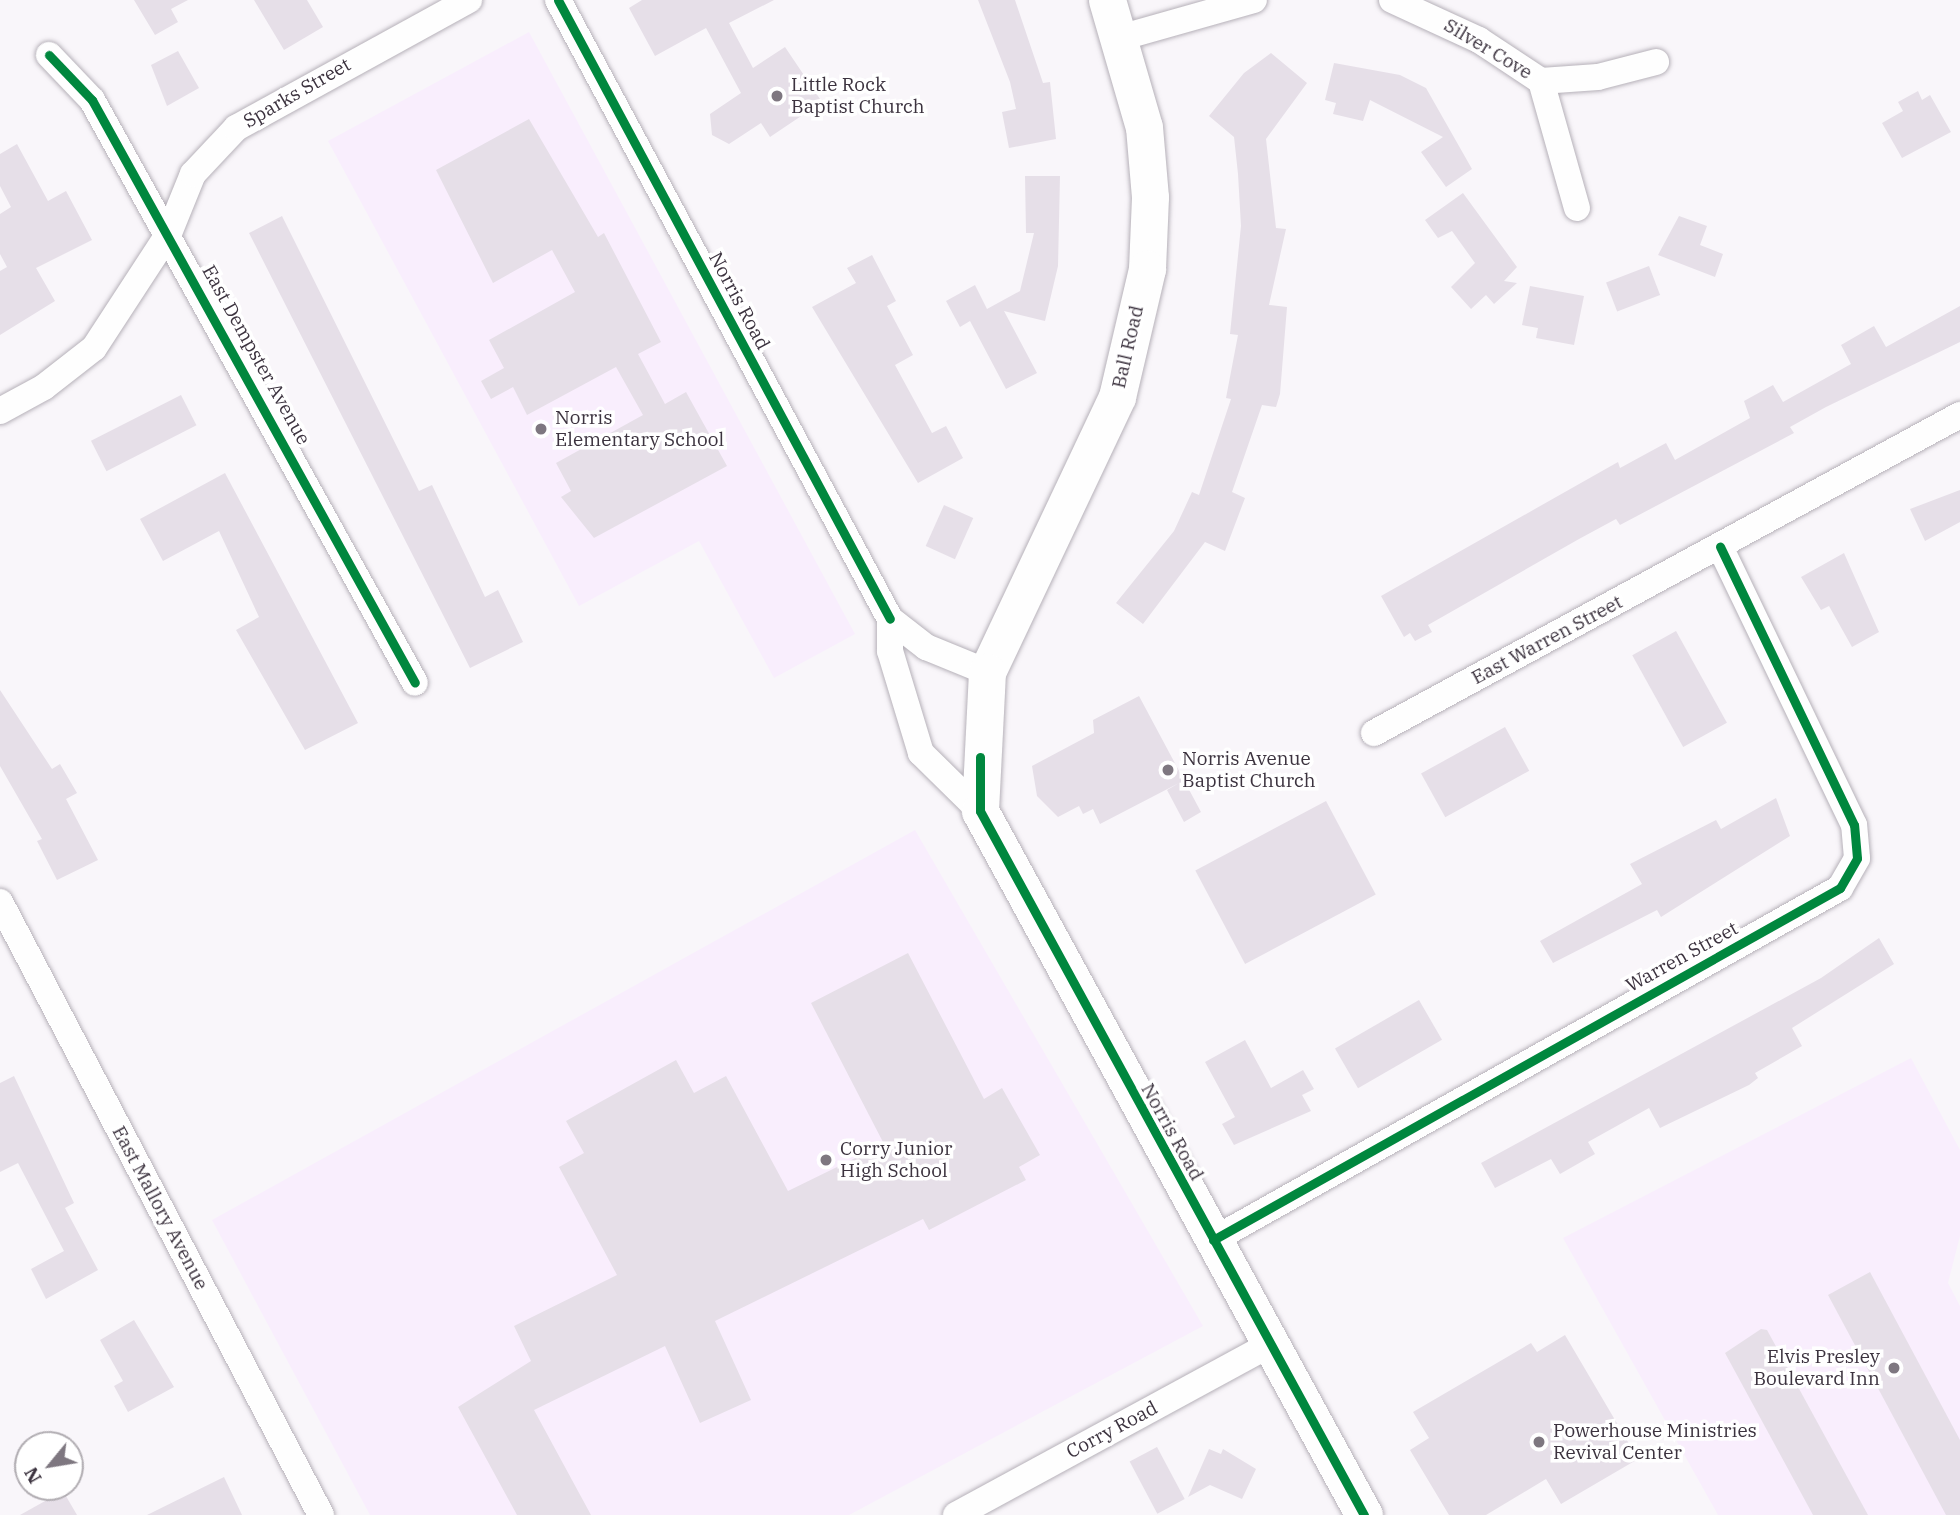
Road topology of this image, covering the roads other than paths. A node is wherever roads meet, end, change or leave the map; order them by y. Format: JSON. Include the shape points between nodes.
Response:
{"nodes":[{"id":1,"x":469,"y":0,"type":"edge"},
{"id":2,"x":558,"y":0,"type":"edge"},
{"id":3,"x":1107,"y":0,"type":"edge"},
{"id":4,"x":1254,"y":0,"type":"edge"},
{"id":5,"x":1392,"y":0,"type":"edge"},
{"id":6,"x":1123,"y":37,"type":"junction"},
{"id":7,"x":49,"y":55,"type":"dead end"},
{"id":8,"x":1656,"y":62,"type":"dead end"},
{"id":9,"x":1541,"y":81,"type":"junction"},
{"id":10,"x":1577,"y":208,"type":"dead end"},
{"id":11,"x":169,"y":233,"type":"junction"},
{"id":12,"x":0,"y":411,"type":"edge"},
{"id":13,"x":1960,"y":415,"type":"edge"},
{"id":14,"x":1720,"y":547,"type":"junction"},
{"id":15,"x":890,"y":620,"type":"junction"},
{"id":16,"x":987,"y":672,"type":"junction"},
{"id":17,"x":415,"y":683,"type":"dead end"},
{"id":18,"x":1374,"y":733,"type":"dead end"},
{"id":19,"x":980,"y":811,"type":"junction"},
{"id":20,"x":0,"y":902,"type":"edge"},
{"id":21,"x":1213,"y":1240,"type":"junction"},
{"id":22,"x":1267,"y":1346,"type":"junction"},
{"id":23,"x":321,"y":1515,"type":"edge"},
{"id":24,"x":956,"y":1515,"type":"edge"},
{"id":25,"x":1364,"y":1515,"type":"edge"}],
"edges":[{"from":1,"to":11,"type":"street","name":"Sparks Street","via":[[236,128],[193,174]]},
{"from":2,"to":15,"type":"street","name":"Norris Road"},
{"from":3,"to":6,"type":"main road","name":"Ball Road"},
{"from":4,"to":6,"type":"street"},
{"from":5,"to":9,"type":"street","name":"Silver Cove","via":[[1479,40]]},
{"from":6,"to":16,"type":"main road","name":"Ball Road","via":[[1144,127],[1147,269],[1117,397]]},
{"from":7,"to":11,"type":"street","name":"East Dempster Avenue","via":[[92,100]]},
{"from":8,"to":9,"type":"street","via":[[1598,77]]},
{"from":9,"to":10,"type":"street","name":"Silver Cove"},
{"from":11,"to":12,"type":"street","name":"Sparks Street","via":[[94,348],[44,387]]},
{"from":11,"to":17,"type":"street","name":"East Dempster Avenue"},
{"from":13,"to":14,"type":"street"},
{"from":14,"to":18,"type":"street","name":"East Warren Street"},
{"from":14,"to":21,"type":"street","name":"Warren Street","via":[[1854,825],[1857,858],[1840,888]]},
{"from":15,"to":16,"type":"street","name":"Norris Road","via":[[926,647]]},
{"from":15,"to":19,"type":"street","name":"Norris Road","via":[[890,651],[921,753]]},
{"from":16,"to":19,"type":"main road"},
{"from":19,"to":21,"type":"main road","name":"Norris Road"},
{"from":20,"to":23,"type":"street","name":"East Mallory Avenue"},
{"from":21,"to":22,"type":"main road","name":"Norris Road"},
{"from":22,"to":24,"type":"street","name":"Corry Road"},
{"from":22,"to":25,"type":"main road","name":"Norris Road"}]}
